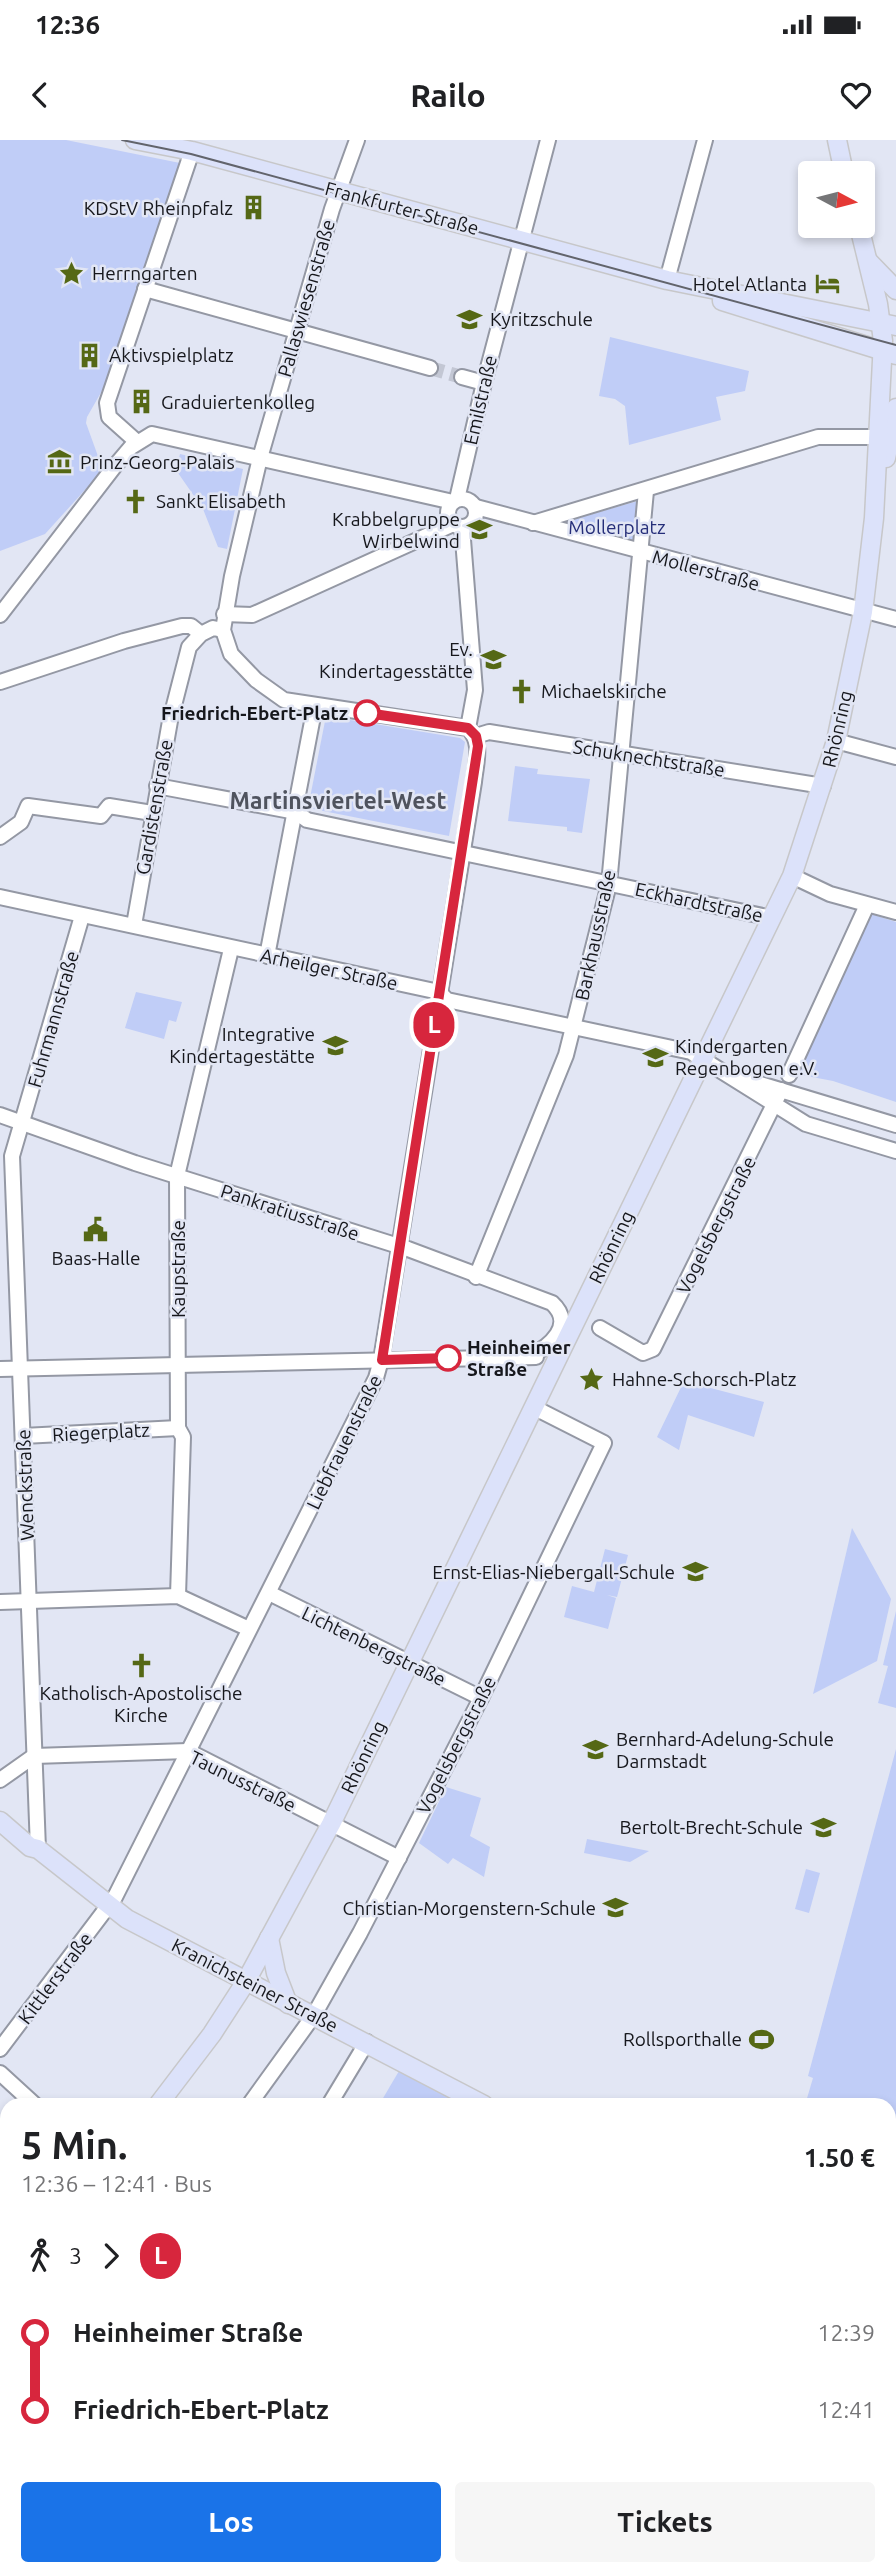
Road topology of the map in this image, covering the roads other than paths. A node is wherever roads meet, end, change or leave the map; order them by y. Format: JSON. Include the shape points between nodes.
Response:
{"nodes":[{"id":1,"x":135,"y":140,"type":"edge"},
{"id":2,"x":357,"y":140,"type":"edge"},
{"id":3,"x":548,"y":140,"type":"edge"},
{"id":4,"x":705,"y":140,"type":"edge"},
{"id":5,"x":837,"y":140,"type":"edge"},
{"id":6,"x":182,"y":146,"type":"edge"},
{"id":7,"x":842,"y":161,"type":"edge"},
{"id":8,"x":338,"y":190,"type":"junction"},
{"id":9,"x":862,"y":238,"type":"edge"},
{"id":10,"x":521,"y":240,"type":"junction"},
{"id":11,"x":869,"y":262,"type":"junction"},
{"id":12,"x":667,"y":281,"type":"junction"},
{"id":13,"x":145,"y":289,"type":"junction"},
{"id":14,"x":896,"y":290,"type":"edge"},
{"id":15,"x":889,"y":324,"type":"edge"},
{"id":16,"x":298,"y":330,"type":"junction"},
{"id":17,"x":890,"y":353,"type":"edge"},
{"id":18,"x":430,"y":368,"type":"tunnel mouth"},
{"id":19,"x":462,"y":377,"type":"tunnel mouth"},
{"id":20,"x":484,"y":383,"type":"junction"},
{"id":21,"x":896,"y":408,"type":"edge"},
{"id":22,"x":879,"y":437,"type":"junction"},
{"id":23,"x":137,"y":442,"type":"junction"},
{"id":24,"x":260,"y":458,"type":"junction"},
{"id":25,"x":878,"y":477,"type":"junction"},
{"id":26,"x":646,"y":491,"type":"junction"},
{"id":27,"x":455,"y":500,"type":"junction"},
{"id":28,"x":476,"y":507,"type":"junction"},
{"id":29,"x":532,"y":523,"type":"junction"},
{"id":30,"x":457,"y":526,"type":"junction"},
{"id":31,"x":642,"y":554,"type":"junction"},
{"id":32,"x":863,"y":612,"type":"junction"},
{"id":33,"x":224,"y":614,"type":"junction"},
{"id":34,"x":0,"y":615,"type":"edge"},
{"id":35,"x":896,"y":619,"type":"edge"},
{"id":36,"x":223,"y":630,"type":"junction"},
{"id":37,"x":201,"y":634,"type":"junction"},
{"id":38,"x":0,"y":682,"type":"edge"},
{"id":39,"x":315,"y":706,"type":"junction"},
{"id":40,"x":472,"y":732,"type":"junction"},
{"id":41,"x":836,"y":741,"type":"junction"},
{"id":42,"x":623,"y":754,"type":"junction"},
{"id":43,"x":896,"y":757,"type":"edge"},
{"id":44,"x":157,"y":786,"type":"junction"},
{"id":45,"x":823,"y":786,"type":"junction"},
{"id":46,"x":296,"y":812,"type":"junction"},
{"id":47,"x":152,"y":813,"type":"junction"},
{"id":48,"x":0,"y":838,"type":"edge"},
{"id":49,"x":461,"y":853,"type":"junction"},
{"id":50,"x":792,"y":876,"type":"junction"},
{"id":51,"x":609,"y":884,"type":"junction"},
{"id":52,"x":0,"y":897,"type":"edge"},
{"id":53,"x":867,"y":905,"type":"junction"},
{"id":54,"x":896,"y":912,"type":"edge"},
{"id":55,"x":82,"y":916,"type":"junction"},
{"id":56,"x":772,"y":918,"type":"junction"},
{"id":57,"x":134,"y":925,"type":"junction"},
{"id":58,"x":231,"y":949,"type":"junction"},
{"id":59,"x":267,"y":956,"type":"junction"},
{"id":60,"x":439,"y":992,"type":"junction"},
{"id":61,"x":575,"y":1026,"type":"junction"},
{"id":62,"x":703,"y":1058,"type":"junction"},
{"id":63,"x":789,"y":1074,"type":"dead end"},
{"id":64,"x":732,"y":1076,"type":"junction"},
{"id":65,"x":781,"y":1090,"type":"junction"},
{"id":66,"x":775,"y":1105,"type":"junction"},
{"id":67,"x":0,"y":1115,"type":"edge"},
{"id":68,"x":23,"y":1123,"type":"junction"},
{"id":69,"x":896,"y":1125,"type":"edge"},
{"id":70,"x":896,"y":1151,"type":"edge"},
{"id":71,"x":177,"y":1176,"type":"junction"},
{"id":72,"x":401,"y":1247,"type":"junction"},
{"id":73,"x":607,"y":1254,"type":"junction"},
{"id":74,"x":476,"y":1277,"type":"junction"},
{"id":75,"x":561,"y":1328,"type":"junction"},
{"id":76,"x":600,"y":1328,"type":"dead end"},
{"id":77,"x":530,"y":1356,"type":"junction"},
{"id":78,"x":382,"y":1360,"type":"junction"},
{"id":79,"x":555,"y":1360,"type":"junction"},
{"id":80,"x":178,"y":1364,"type":"junction"},
{"id":81,"x":0,"y":1369,"type":"edge"},
{"id":82,"x":22,"y":1375,"type":"junction"},
{"id":83,"x":533,"y":1407,"type":"junction"},
{"id":84,"x":178,"y":1428,"type":"junction"},
{"id":85,"x":23,"y":1436,"type":"junction"},
{"id":86,"x":269,"y":1593,"type":"junction"},
{"id":87,"x":178,"y":1595,"type":"junction"},
{"id":88,"x":29,"y":1601,"type":"junction"},
{"id":89,"x":0,"y":1602,"type":"edge"},
{"id":90,"x":249,"y":1629,"type":"junction"},
{"id":91,"x":408,"y":1665,"type":"junction"},
{"id":92,"x":481,"y":1698,"type":"junction"},
{"id":93,"x":188,"y":1751,"type":"junction"},
{"id":94,"x":33,"y":1756,"type":"junction"},
{"id":95,"x":0,"y":1780,"type":"edge"},
{"id":96,"x":0,"y":1811,"type":"edge"},
{"id":97,"x":0,"y":1821,"type":"edge"},
{"id":98,"x":331,"y":1825,"type":"junction"},
{"id":99,"x":38,"y":1849,"type":"junction"},
{"id":100,"x":399,"y":1858,"type":"junction"},
{"id":101,"x":109,"y":1906,"type":"junction"},
{"id":102,"x":270,"y":1938,"type":"junction"},
{"id":103,"x":245,"y":1983,"type":"junction"},
{"id":104,"x":288,"y":2004,"type":"junction"},
{"id":105,"x":314,"y":2015,"type":"junction"},
{"id":106,"x":367,"y":2042,"type":"junction"},
{"id":107,"x":0,"y":2049,"type":"edge"},
{"id":108,"x":0,"y":2073,"type":"edge"},
{"id":109,"x":27,"y":2098,"type":"edge"},
{"id":110,"x":163,"y":2098,"type":"edge"},
{"id":111,"x":253,"y":2098,"type":"edge"},
{"id":112,"x":333,"y":2098,"type":"edge"},
{"id":113,"x":471,"y":2098,"type":"edge"}],
"edges":[{"from":1,"to":6,"type":"main road","name":"Frankfurter Straße"},
{"from":2,"to":8,"type":"street","name":"Pallaswiesenstraße"},
{"from":3,"to":10,"type":"street","name":"Emilstraße"},
{"from":4,"to":12,"type":"street"},
{"from":5,"to":7,"type":"main road"},
{"from":6,"to":8,"type":"main road","name":"Frankfurter Straße"},
{"from":6,"to":13,"type":"street"},
{"from":8,"to":10,"type":"main road","name":"Frankfurter Straße"},
{"from":8,"to":16,"type":"street","name":"Pallaswiesenstraße"},
{"from":9,"to":11,"type":"main road","name":"Rhönring"},
{"from":10,"to":12,"type":"main road","name":"Frankfurter Straße"},
{"from":10,"to":20,"type":"street","name":"Emilstraße"},
{"from":11,"to":14,"type":"main road"},
{"from":11,"to":15,"type":"main road","name":"Rhönring"},
{"from":12,"to":15,"type":"main road","name":"Frankfurter Straße"},
{"from":12,"to":17,"type":"main road","name":"Frankfurter Straße"},
{"from":13,"to":16,"type":"street"},
{"from":13,"to":23,"type":"street","via":[[107,403],[108,417]]},
{"from":15,"to":17,"type":"main road","name":"Rhönring"},
{"from":16,"to":18,"type":"street"},
{"from":16,"to":24,"type":"street","name":"Pallaswiesenstraße"},
{"from":17,"to":22,"type":"main road","name":"Rhönring"},
{"from":19,"to":20,"type":"street"},
{"from":20,"to":27,"type":"street","name":"Emilstraße"},
{"from":21,"to":25,"type":"main road","name":"Rhönring","via":[[889,452]]},
{"from":22,"to":25,"type":"main road","name":"Rhönring"},
{"from":22,"to":26,"type":"street","via":[[818,437]]},
{"from":23,"to":24,"type":"street","via":[[160,435]]},
{"from":23,"to":34,"type":"street"},
{"from":24,"to":27,"type":"street"},
{"from":24,"to":33,"type":"street","name":"Pallaswiesenstraße"},
{"from":25,"to":32,"type":"main road","name":"Rhönring"},
{"from":26,"to":29,"type":"street"},
{"from":26,"to":31,"type":"street","name":"Barkhausstraße"},
{"from":27,"to":28,"type":"street","via":[[466,499]]},
{"from":27,"to":30,"type":"street","via":[[448,510]]},
{"from":28,"to":29,"type":"street","name":"Mollerstraße"},
{"from":28,"to":30,"type":"street","via":[[474,521]]},
{"from":29,"to":31,"type":"street","name":"Mollerstraße"},
{"from":30,"to":33,"type":"street","via":[[253,615]]},
{"from":30,"to":40,"type":"street","via":[[475,690]]},
{"from":31,"to":32,"type":"street","name":"Mollerstraße"},
{"from":31,"to":42,"type":"street","name":"Barkhausstraße"},
{"from":32,"to":35,"type":"street","name":"Mollerstraße"},
{"from":32,"to":41,"type":"main road","name":"Rhönring"},
{"from":33,"to":36,"type":"street","name":"Pallaswiesenstraße"},
{"from":36,"to":37,"type":"street","via":[[213,628]]},
{"from":36,"to":39,"type":"street","via":[[231,654],[256,680],[284,700]]},
{"from":37,"to":38,"type":"street","via":[[182,626]]},
{"from":37,"to":44,"type":"street","name":"Gardistenstraße","via":[[190,647]]},
{"from":39,"to":40,"type":"street"},
{"from":39,"to":46,"type":"street"},
{"from":40,"to":42,"type":"street","name":"Schuknechtstraße"},
{"from":40,"to":49,"type":"street","via":[[475,770]]},
{"from":41,"to":43,"type":"street"},
{"from":41,"to":45,"type":"main road","name":"Rhönring"},
{"from":42,"to":45,"type":"street","name":"Schuknechtstraße"},
{"from":42,"to":51,"type":"street","name":"Barkhausstraße"},
{"from":44,"to":46,"type":"street"},
{"from":44,"to":47,"type":"street","name":"Gardistenstraße"},
{"from":45,"to":50,"type":"main road","name":"Rhönring"},
{"from":46,"to":49,"type":"street","via":[[307,820]]},
{"from":46,"to":59,"type":"street"},
{"from":47,"to":48,"type":"street","via":[[108,806],[101,816],[28,806],[21,822]]},
{"from":47,"to":57,"type":"street","name":"Gardistenstraße"},
{"from":49,"to":51,"type":"street","name":"Eckhardtstraße"},
{"from":49,"to":60,"type":"street","name":"Liebfrauenstraße"},
{"from":50,"to":53,"type":"street"},
{"from":50,"to":56,"type":"main road","name":"Rhönring"},
{"from":51,"to":56,"type":"street","name":"Eckhardtstraße"},
{"from":51,"to":61,"type":"street","name":"Barkhausstraße"},
{"from":52,"to":55,"type":"street","name":"Arheilger Straße"},
{"from":53,"to":54,"type":"street"},
{"from":53,"to":63,"type":"street"},
{"from":55,"to":57,"type":"street","name":"Arheilger Straße"},
{"from":55,"to":68,"type":"street","name":"Fuhrmannstraße"},
{"from":56,"to":62,"type":"main road","name":"Rhönring"},
{"from":57,"to":58,"type":"street","name":"Arheilger Straße"},
{"from":58,"to":59,"type":"street","name":"Arheilger Straße"},
{"from":58,"to":71,"type":"street","name":"Kaupstraße"},
{"from":59,"to":60,"type":"street","name":"Arheilger Straße"},
{"from":60,"to":61,"type":"street","name":"Arheilger Straße","via":[[447,1000]]},
{"from":60,"to":72,"type":"street","name":"Liebfrauenstraße"},
{"from":61,"to":62,"type":"street","name":"Arheilger Straße"},
{"from":61,"to":74,"type":"street","name":"Barkhausstraße"},
{"from":62,"to":64,"type":"street","name":"Arheilger Straße"},
{"from":62,"to":73,"type":"main road","name":"Rhönring"},
{"from":64,"to":65,"type":"street","name":"Arheilger Straße"},
{"from":64,"to":66,"type":"street","name":"Arheilger Straße"},
{"from":65,"to":66,"type":"street","name":"Vogelsbergstraße"},
{"from":65,"to":69,"type":"street","name":"Arheilger Straße"},
{"from":66,"to":70,"type":"street","name":"Arheilger Straße","via":[[806,1124]]},
{"from":66,"to":76,"type":"street","name":"Vogelsbergstraße","via":[[653,1349],[645,1353]]},
{"from":67,"to":68,"type":"street","name":"Pankratiusstraße"},
{"from":68,"to":71,"type":"street","name":"Pankratiusstraße"},
{"from":68,"to":82,"type":"street","name":"Wenckstraße","via":[[12,1156]]},
{"from":71,"to":72,"type":"street","name":"Pankratiusstraße"},
{"from":71,"to":80,"type":"street","name":"Kaupstraße"},
{"from":72,"to":74,"type":"street","name":"Pankratiusstraße"},
{"from":72,"to":78,"type":"street","name":"Liebfrauenstraße"},
{"from":73,"to":75,"type":"main road","via":[[596,1259]]},
{"from":73,"to":79,"type":"main road","name":"Rhönring"},
{"from":74,"to":75,"type":"street","name":"Pankratiusstraße","via":[[552,1303],[561,1315]]},
{"from":75,"to":77,"type":"street","via":[[552,1344]]},
{"from":77,"to":78,"type":"street"},
{"from":77,"to":79,"type":"street"},
{"from":78,"to":80,"type":"street"},
{"from":78,"to":86,"type":"street","name":"Liebfrauenstraße"},
{"from":79,"to":83,"type":"main road","name":"Rhönring"},
{"from":80,"to":82,"type":"street"},
{"from":80,"to":84,"type":"street","name":"Kaupstraße"},
{"from":81,"to":82,"type":"street"},
{"from":82,"to":85,"type":"street","name":"Wenckstraße"},
{"from":83,"to":91,"type":"main road","name":"Rhönring"},
{"from":83,"to":92,"type":"street","name":"Vogelsbergstraße","via":[[604,1443]]},
{"from":84,"to":85,"type":"street","name":"Riegerplatz"},
{"from":84,"to":87,"type":"street","name":"Kaupstraße","via":[[183,1437]]},
{"from":85,"to":88,"type":"street","name":"Wenckstraße"},
{"from":86,"to":90,"type":"street","name":"Liebfrauenstraße"},
{"from":86,"to":91,"type":"street","name":"Lichtenbergstraße"},
{"from":87,"to":88,"type":"street"},
{"from":87,"to":90,"type":"street"},
{"from":88,"to":89,"type":"street"},
{"from":88,"to":94,"type":"street","name":"Wenckstraße"},
{"from":90,"to":93,"type":"street","name":"Liebfrauenstraße"},
{"from":91,"to":92,"type":"street","name":"Lichtenbergstraße"},
{"from":91,"to":98,"type":"main road","name":"Rhönring"},
{"from":92,"to":100,"type":"street","name":"Vogelsbergstraße"},
{"from":93,"to":94,"type":"street","name":"Taunusstraße"},
{"from":93,"to":98,"type":"street","name":"Taunusstraße"},
{"from":93,"to":101,"type":"street","name":"Liebfrauenstraße"},
{"from":94,"to":95,"type":"street"},
{"from":94,"to":99,"type":"street","name":"Wenckstraße"},
{"from":96,"to":99,"type":"main road","name":"Kranichsteiner Straße"},
{"from":97,"to":99,"type":"main road","name":"Kranichsteiner Straße"},
{"from":98,"to":100,"type":"street","name":"Taunusstraße"},
{"from":98,"to":102,"type":"main road","name":"Rhönring"},
{"from":99,"to":101,"type":"main road","name":"Kranichsteiner Straße"},
{"from":100,"to":105,"type":"street","name":"Vogelsbergstraße"},
{"from":101,"to":103,"type":"main road","name":"Kranichsteiner Straße"},
{"from":101,"to":107,"type":"street","name":"Kittlerstraße"},
{"from":102,"to":103,"type":"main road","name":"Rhönring"},
{"from":102,"to":104,"type":"main road"},
{"from":103,"to":104,"type":"main road","name":"Kranichsteiner Straße"},
{"from":103,"to":110,"type":"main road","name":"Rhönring"},
{"from":104,"to":105,"type":"main road","name":"Kranichsteiner Straße"},
{"from":105,"to":106,"type":"main road","name":"Kranichsteiner Straße"},
{"from":105,"to":111,"type":"street","name":"Vogelsbergstraße"},
{"from":106,"to":112,"type":"street"},
{"from":106,"to":113,"type":"main road","name":"Kranichsteiner Straße"},
{"from":108,"to":109,"type":"street"}]}
